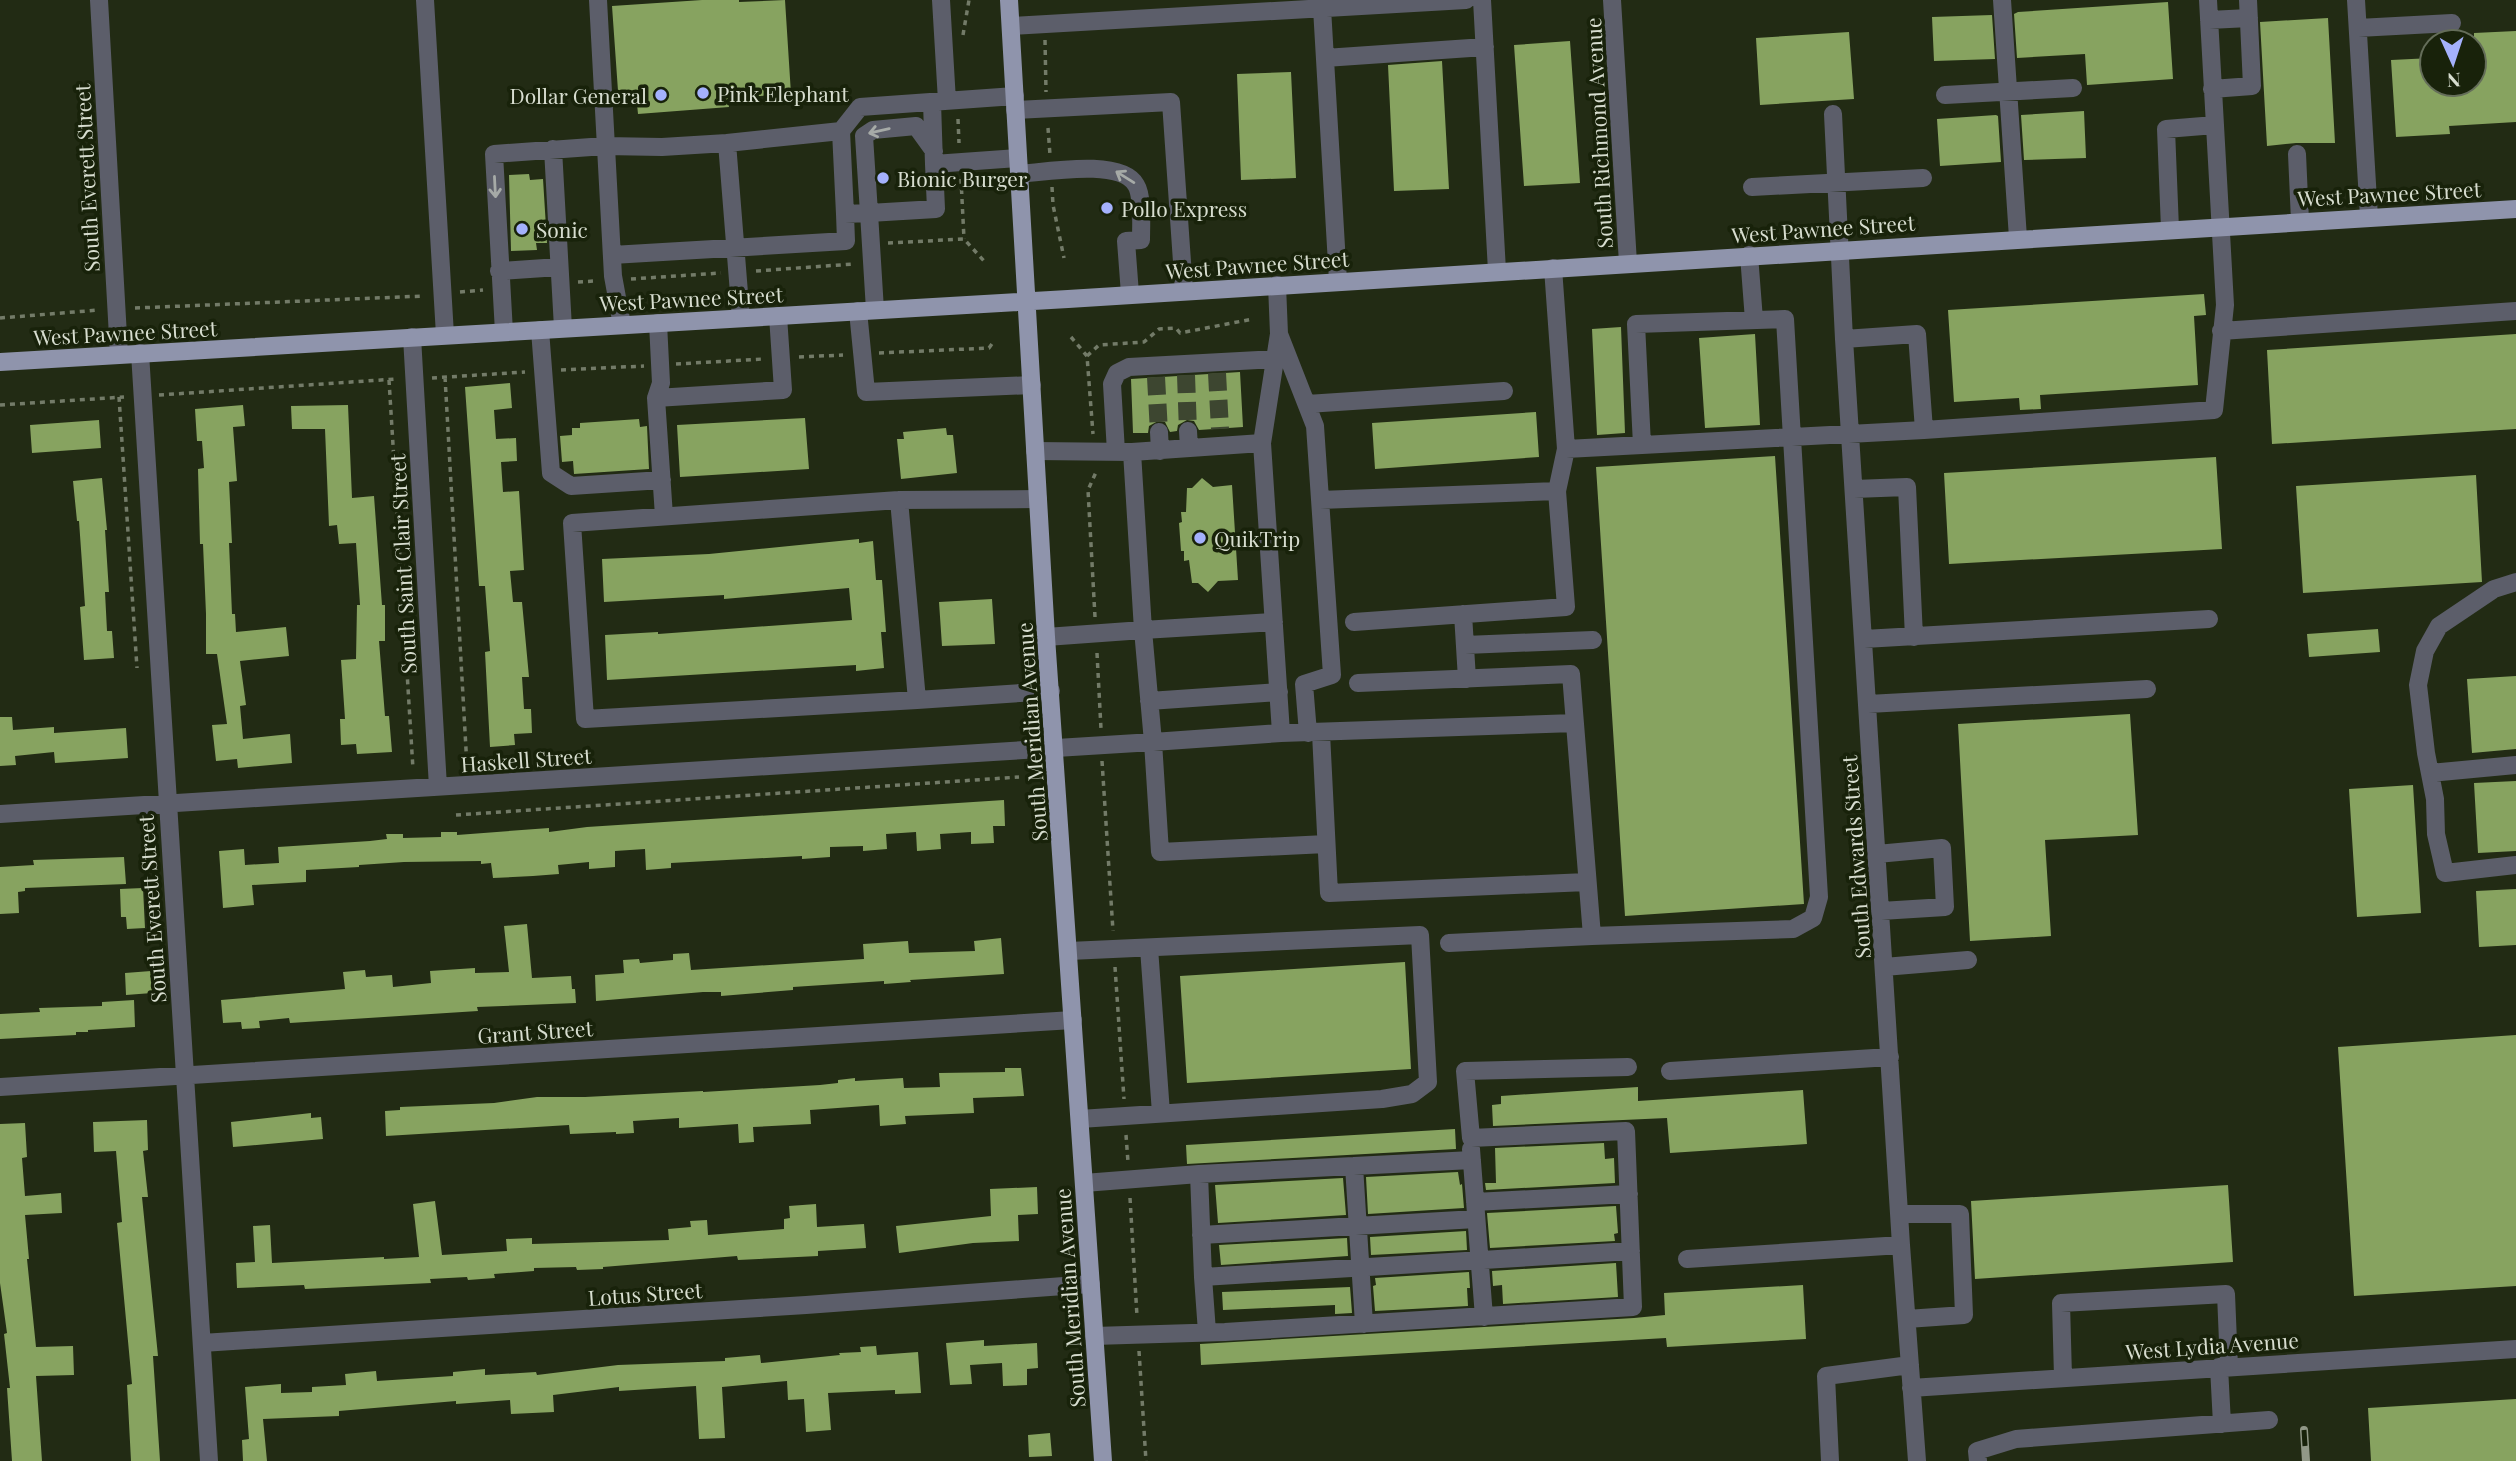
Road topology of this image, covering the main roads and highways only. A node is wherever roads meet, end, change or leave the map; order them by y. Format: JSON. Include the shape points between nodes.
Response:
{"nodes":[{"id":1,"x":1009,"y":0,"type":"edge"},
{"id":2,"x":2516,"y":209,"type":"edge"},
{"id":3,"x":1027,"y":301,"type":"junction"},
{"id":4,"x":0,"y":362,"type":"edge"},
{"id":5,"x":1103,"y":1461,"type":"edge"}],
"edges":[{"from":1,"to":3,"type":"main road","name":"South Meridian Avenue"},
{"from":2,"to":3,"type":"main road","name":"West Pawnee Street"},
{"from":3,"to":4,"type":"main road","name":"West Pawnee Street"},
{"from":3,"to":5,"type":"main road","name":"South Meridian Avenue"}]}
